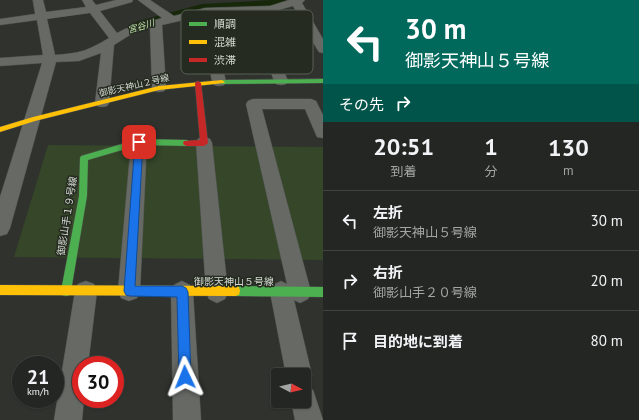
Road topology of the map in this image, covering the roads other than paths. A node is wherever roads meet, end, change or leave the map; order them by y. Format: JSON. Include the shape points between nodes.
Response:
{"nodes":[{"id":1,"x":38,"y":0,"type":"edge"},
{"id":2,"x":87,"y":0,"type":"edge"},
{"id":3,"x":128,"y":0,"type":"edge"},
{"id":4,"x":143,"y":0,"type":"edge"},
{"id":5,"x":295,"y":0,"type":"edge"},
{"id":6,"x":300,"y":0,"type":"edge"},
{"id":7,"x":209,"y":7,"type":"edge"},
{"id":8,"x":94,"y":9,"type":"junction"},
{"id":9,"x":198,"y":10,"type":"edge"},
{"id":10,"x":254,"y":10,"type":"joint"},
{"id":11,"x":301,"y":10,"type":"edge"},
{"id":12,"x":181,"y":15,"type":"edge"},
{"id":13,"x":41,"y":17,"type":"junction"},
{"id":14,"x":165,"y":19,"type":"junction"},
{"id":15,"x":0,"y":22,"type":"edge"},
{"id":16,"x":313,"y":32,"type":"edge"},
{"id":17,"x":113,"y":38,"type":"junction"},
{"id":18,"x":323,"y":50,"type":"edge"},
{"id":19,"x":50,"y":57,"type":"junction"},
{"id":20,"x":0,"y":62,"type":"edge"},
{"id":21,"x":218,"y":74,"type":"edge"},
{"id":22,"x":278,"y":74,"type":"edge"},
{"id":23,"x":281,"y":81,"type":"junction"},
{"id":24,"x":323,"y":81,"type":"edge"},
{"id":25,"x":219,"y":82,"type":"junction"},
{"id":26,"x":198,"y":83,"type":"junction"},
{"id":27,"x":159,"y":88,"type":"junction"},
{"id":28,"x":102,"y":103,"type":"junction"},
{"id":29,"x":34,"y":119,"type":"junction"},
{"id":30,"x":0,"y":130,"type":"edge"},
{"id":31,"x":323,"y":133,"type":"edge"},
{"id":32,"x":139,"y":142,"type":"junction"},
{"id":33,"x":204,"y":143,"type":"junction"},
{"id":34,"x":0,"y":228,"type":"edge"},
{"id":35,"x":0,"y":290,"type":"edge"},
{"id":36,"x":76,"y":291,"type":"junction"},
{"id":37,"x":130,"y":291,"type":"junction"},
{"id":38,"x":182,"y":292,"type":"junction"},
{"id":39,"x":217,"y":292,"type":"junction"},
{"id":40,"x":291,"y":292,"type":"junction"},
{"id":41,"x":323,"y":292,"type":"edge"},
{"id":42,"x":298,"y":368,"type":"edge"},
{"id":43,"x":306,"y":408,"type":"edge"},
{"id":44,"x":68,"y":420,"type":"edge"},
{"id":45,"x":187,"y":420,"type":"edge"},
{"id":46,"x":309,"y":420,"type":"edge"}],
"edges":[{"from":1,"to":13,"type":"street"},
{"from":2,"to":8,"type":"street"},
{"from":3,"to":8,"type":"street"},
{"from":4,"to":14,"type":"street"},
{"from":5,"to":6,"type":"street"},
{"from":5,"to":10,"type":"street","via":[[271,9]]},
{"from":5,"to":11,"type":"street"},
{"from":7,"to":9,"type":"street"},
{"from":7,"to":10,"type":"street"},
{"from":8,"to":13,"type":"street"},
{"from":8,"to":17,"type":"street"},
{"from":12,"to":14,"type":"street"},
{"from":13,"to":15,"type":"street"},
{"from":13,"to":19,"type":"street"},
{"from":14,"to":17,"type":"street","via":[[129,30]]},
{"from":14,"to":27,"type":"street"},
{"from":16,"to":18,"type":"street"},
{"from":17,"to":19,"type":"street","via":[[94,52],[79,57]]},
{"from":17,"to":28,"type":"street"},
{"from":19,"to":20,"type":"street"},
{"from":19,"to":29,"type":"street"},
{"from":21,"to":25,"type":"street"},
{"from":22,"to":23,"type":"street"},
{"from":23,"to":24,"type":"street","name":"御影天神山２号線"},
{"from":23,"to":25,"type":"street","name":"御影天神山２号線"},
{"from":25,"to":26,"type":"street","name":"御影天神山２号線"},
{"from":26,"to":27,"type":"street","name":"御影天神山２号線"},
{"from":26,"to":33,"type":"street"},
{"from":27,"to":28,"type":"street","name":"御影天神山２号線"},
{"from":28,"to":29,"type":"street","name":"御影天神山２号線"},
{"from":29,"to":30,"type":"street","name":"御影天神山２号線"},
{"from":29,"to":34,"type":"street"},
{"from":31,"to":40,"type":"street","via":[[311,104],[253,104]]},
{"from":32,"to":33,"type":"street","name":"御影山手１９号線"},
{"from":32,"to":36,"type":"street","name":"御影山手１９号線","via":[[84,158]]},
{"from":32,"to":37,"type":"street"},
{"from":33,"to":39,"type":"street"},
{"from":35,"to":36,"type":"street","name":"御影天神山５号線"},
{"from":36,"to":37,"type":"street","name":"御影天神山５号線"},
{"from":36,"to":44,"type":"street"},
{"from":37,"to":38,"type":"street","name":"御影天神山５号線"},
{"from":38,"to":39,"type":"street","name":"御影天神山５号線"},
{"from":38,"to":45,"type":"street"},
{"from":39,"to":40,"type":"street","name":"御影天神山５号線"},
{"from":40,"to":41,"type":"street","name":"御影天神山５号線"},
{"from":40,"to":42,"type":"street"},
{"from":43,"to":46,"type":"street"}]}
